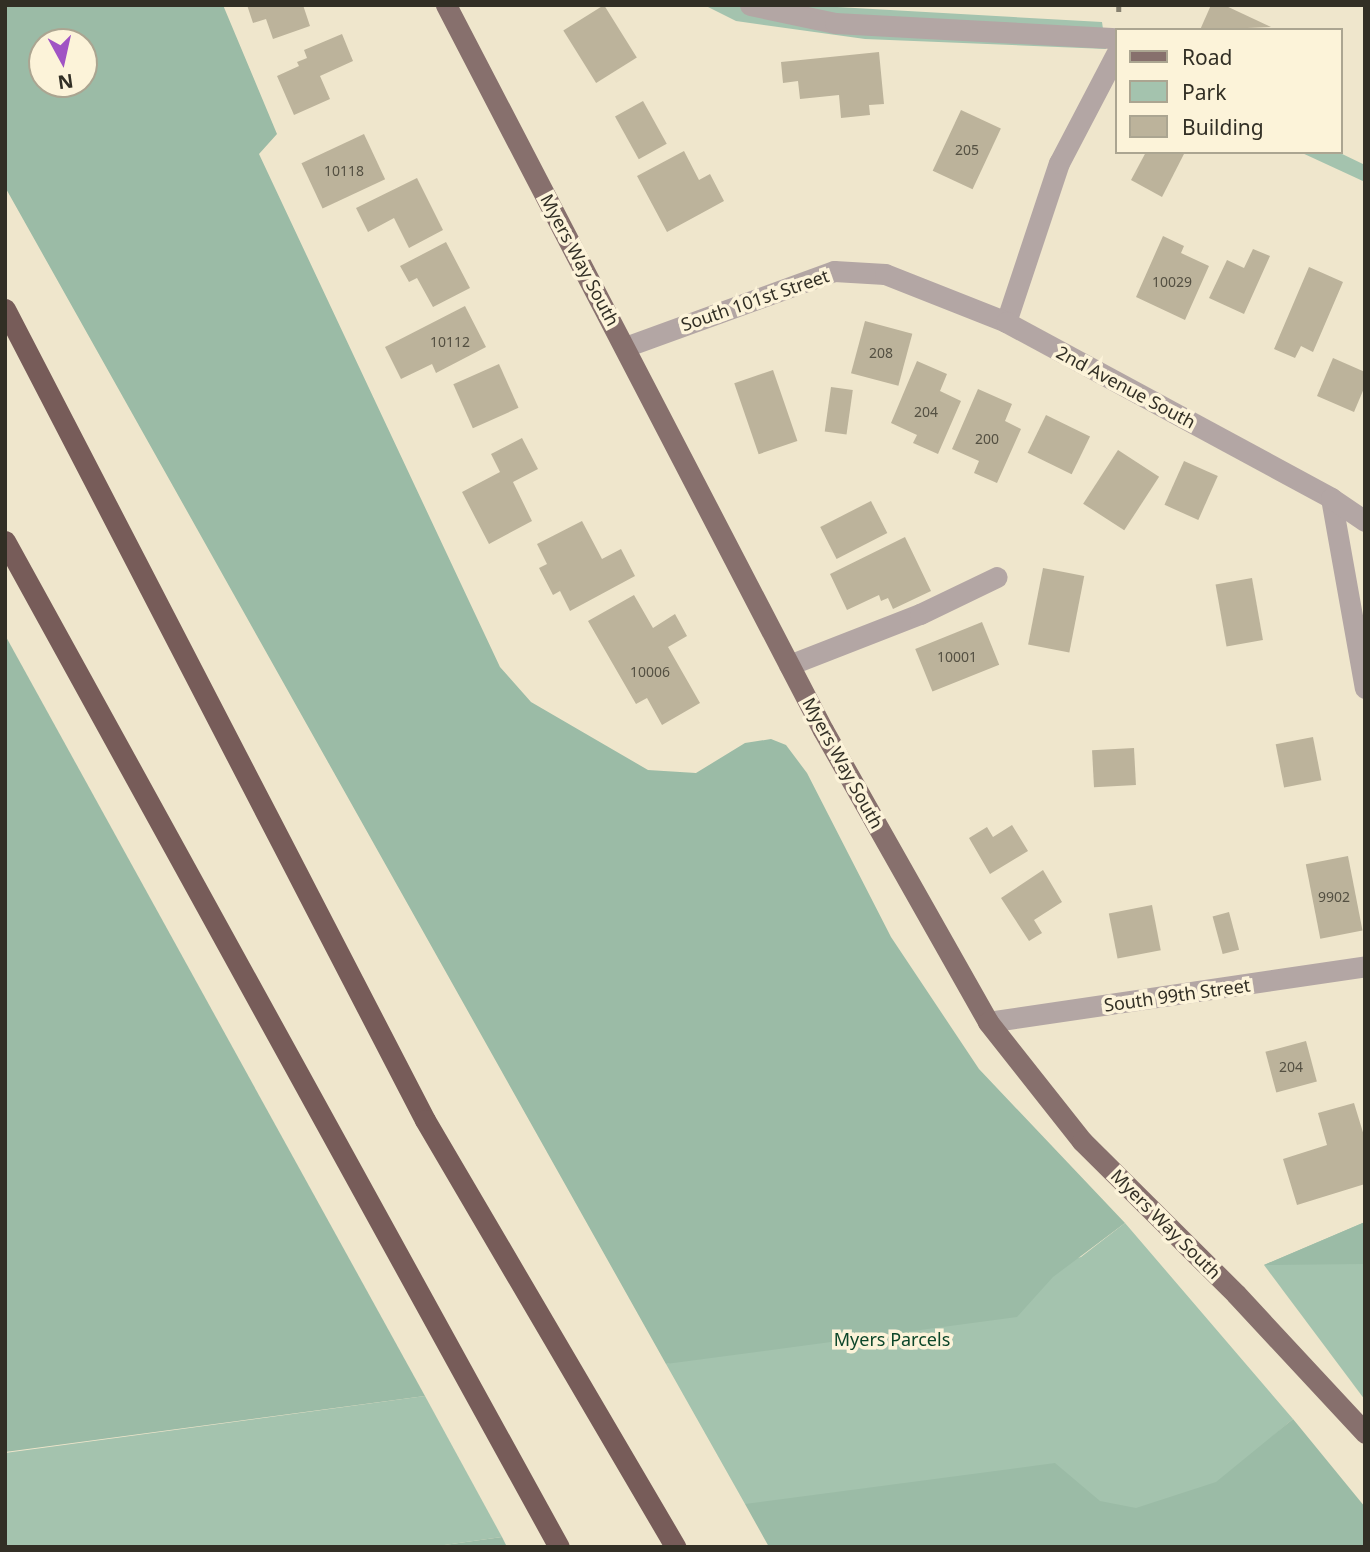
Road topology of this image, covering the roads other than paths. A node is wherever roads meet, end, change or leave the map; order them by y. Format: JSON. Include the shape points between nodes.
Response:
{"nodes":[{"id":1,"x":446,"y":5,"type":"edge"},
{"id":2,"x":750,"y":5,"type":"edge"},
{"id":3,"x":1114,"y":38,"type":"edge"},
{"id":4,"x":1114,"y":58,"type":"edge"},
{"id":5,"x":5,"y":309,"type":"edge"},
{"id":6,"x":1006,"y":322,"type":"junction"},
{"id":7,"x":625,"y":346,"type":"junction"},
{"id":8,"x":1331,"y":498,"type":"junction"},
{"id":9,"x":1365,"y":522,"type":"edge"},
{"id":10,"x":5,"y":541,"type":"edge"},
{"id":11,"x":997,"y":576,"type":"dead end"},
{"id":12,"x":1360,"y":648,"type":"edge"},
{"id":13,"x":789,"y":664,"type":"junction"},
{"id":14,"x":1363,"y":678,"type":"edge"},
{"id":15,"x":1365,"y":966,"type":"edge"},
{"id":16,"x":988,"y":1022,"type":"junction"},
{"id":17,"x":1365,"y":1433,"type":"edge"},
{"id":18,"x":559,"y":1547,"type":"edge"},
{"id":19,"x":676,"y":1547,"type":"edge"}],
"edges":[{"from":1,"to":7,"type":"main road","name":"Myers Way South"},
{"from":2,"to":3,"type":"street","via":[[835,23]]},
{"from":4,"to":6,"type":"street","via":[[1059,163]]},
{"from":5,"to":19,"type":"highway","via":[[425,1120]]},
{"from":6,"to":7,"type":"street","name":"South 101st Street","via":[[885,274],[834,271]]},
{"from":6,"to":8,"type":"street","name":"2nd Avenue South"},
{"from":7,"to":13,"type":"main road","name":"Myers Way South"},
{"from":8,"to":9,"type":"street","name":"2nd Avenue South"},
{"from":8,"to":12,"type":"street"},
{"from":10,"to":18,"type":"highway"},
{"from":11,"to":13,"type":"street","via":[[920,614]]},
{"from":12,"to":14,"type":"street"},
{"from":13,"to":16,"type":"main road","name":"Myers Way South"},
{"from":15,"to":16,"type":"street","name":"South 99th Street"},
{"from":16,"to":17,"type":"main road","name":"Myers Way South","via":[[1082,1141],[1236,1294]]}]}
